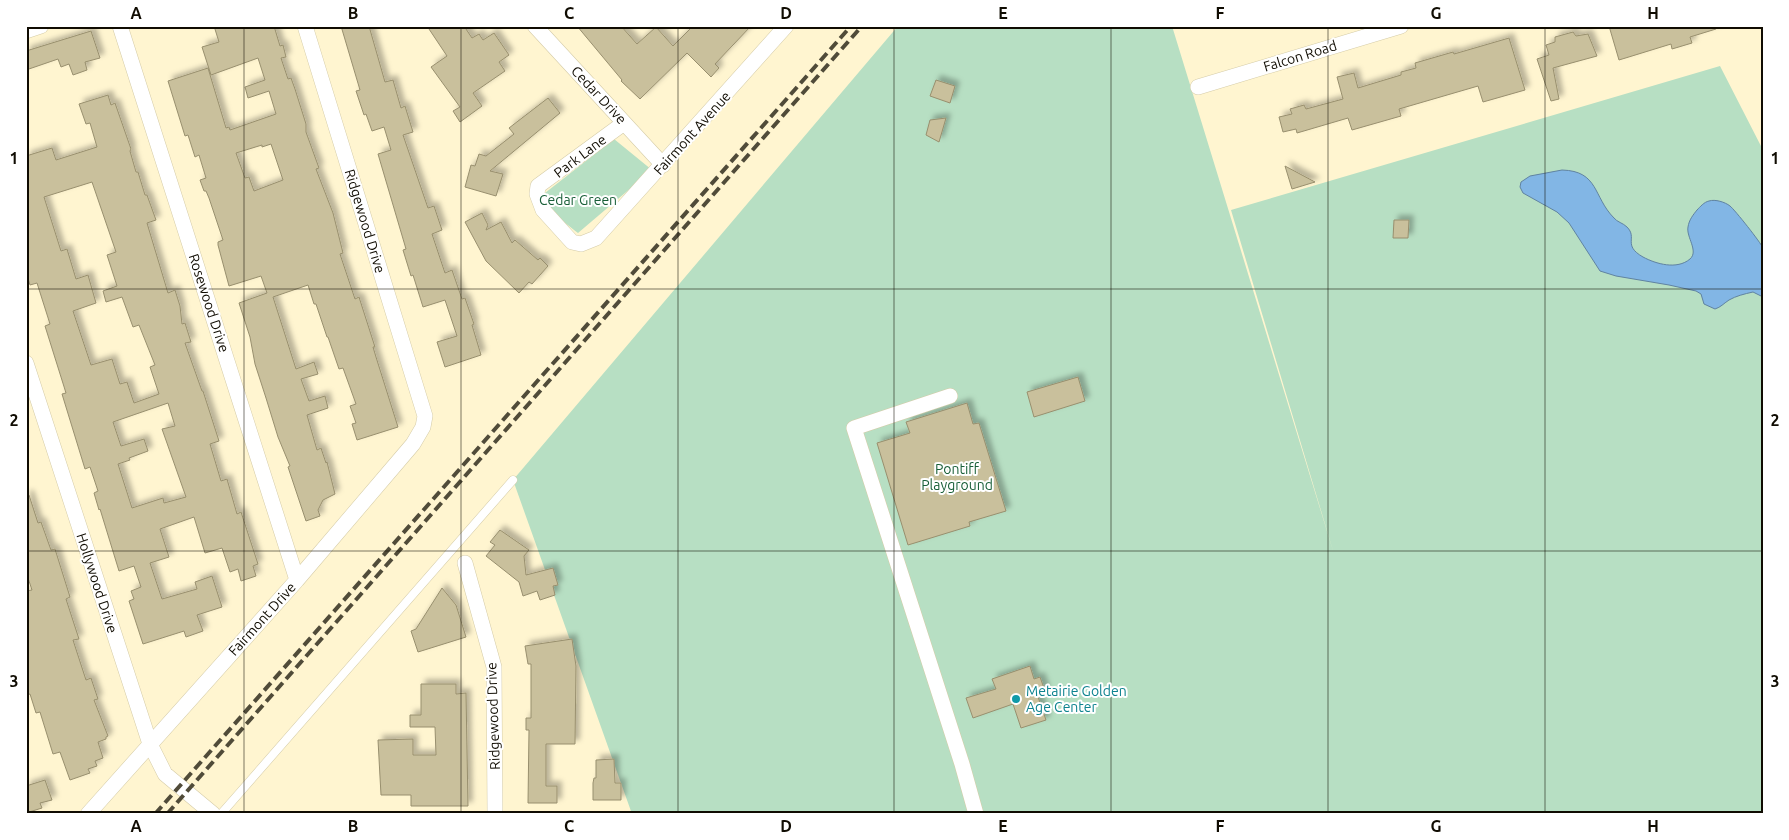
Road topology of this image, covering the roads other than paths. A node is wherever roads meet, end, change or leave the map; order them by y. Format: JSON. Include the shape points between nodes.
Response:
{"nodes":[{"id":1,"x":41,"y":26,"type":"edge"},
{"id":2,"x":120,"y":26,"type":"edge"},
{"id":3,"x":305,"y":26,"type":"edge"},
{"id":4,"x":535,"y":26,"type":"edge"},
{"id":5,"x":786,"y":26,"type":"edge"},
{"id":6,"x":1402,"y":26,"type":"edge"},
{"id":7,"x":26,"y":31,"type":"edge"},
{"id":8,"x":1198,"y":87,"type":"dead end"},
{"id":9,"x":624,"y":123,"type":"junction"},
{"id":10,"x":663,"y":165,"type":"junction"},
{"id":11,"x":596,"y":238,"type":"joint"},
{"id":12,"x":26,"y":363,"type":"edge"},
{"id":13,"x":950,"y":396,"type":"dead end"},
{"id":14,"x":425,"y":416,"type":"joint"},
{"id":15,"x":514,"y":480,"type":"dead end"},
{"id":16,"x":465,"y":562,"type":"dead end"},
{"id":17,"x":297,"y":580,"type":"junction"},
{"id":18,"x":150,"y":744,"type":"junction"},
{"id":19,"x":88,"y":814,"type":"edge"},
{"id":20,"x":213,"y":814,"type":"edge"},
{"id":21,"x":221,"y":814,"type":"edge"},
{"id":22,"x":495,"y":814,"type":"edge"},
{"id":23,"x":976,"y":814,"type":"edge"}],
"edges":[{"from":1,"to":7,"type":"street"},
{"from":2,"to":17,"type":"street","name":"Rosewood Drive"},
{"from":3,"to":14,"type":"street","name":"Ridgewood Drive"},
{"from":4,"to":9,"type":"street","name":"Cedar Drive"},
{"from":5,"to":10,"type":"street","name":"Fairmont Avenue"},
{"from":6,"to":8,"type":"street","name":"Falcon Road"},
{"from":9,"to":10,"type":"street","name":"Cedar Drive"},
{"from":9,"to":11,"type":"street","name":"Park Lane","via":[[538,186],[536,194],[543,210],[572,242],[582,244]]},
{"from":10,"to":11,"type":"street","name":"Fairmont Avenue"},
{"from":12,"to":18,"type":"street","name":"Hollywood Drive"},
{"from":13,"to":23,"type":"street","via":[[854,428]]},
{"from":14,"to":17,"type":"street","name":"Fairmont Drive","via":[[413,444]]},
{"from":15,"to":21,"type":"lane"},
{"from":16,"to":22,"type":"street","name":"Ridgewood Drive","via":[[494,668]]},
{"from":17,"to":18,"type":"street","name":"Fairmont Drive"},
{"from":18,"to":19,"type":"street","name":"Fairmont Drive"},
{"from":18,"to":20,"type":"street","name":"Hollywood Drive","via":[[165,774]]}]}
